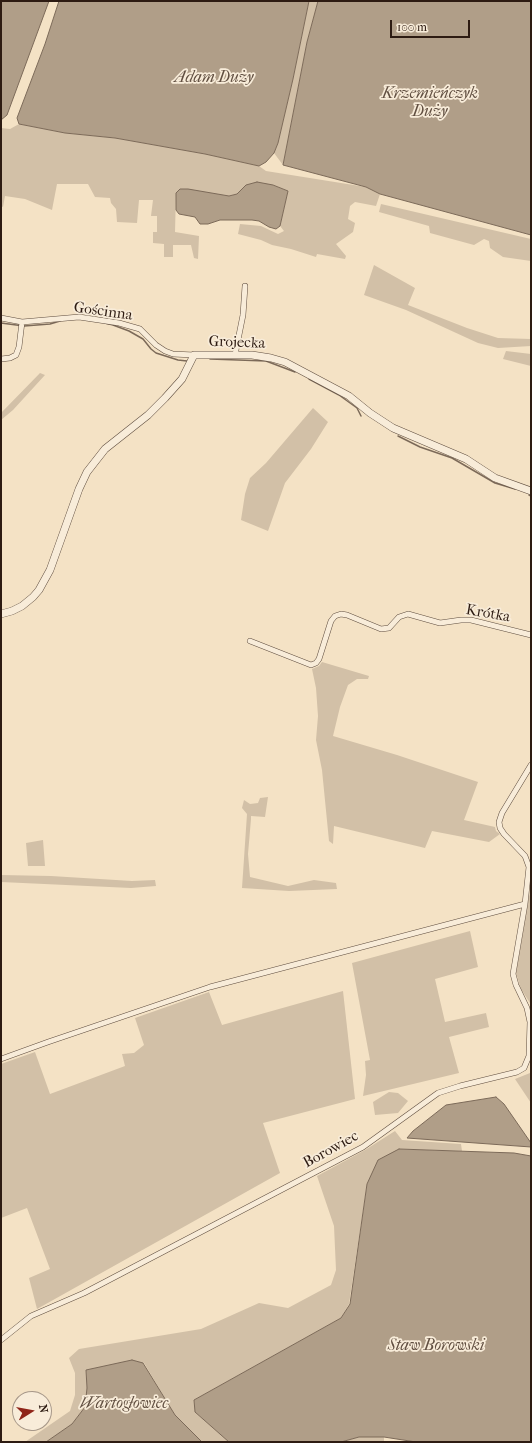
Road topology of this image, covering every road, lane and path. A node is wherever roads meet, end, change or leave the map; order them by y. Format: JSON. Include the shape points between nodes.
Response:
{"nodes":[{"id":1,"x":246,"y":286,"type":"dead end"},
{"id":2,"x":1,"y":318,"type":"edge"},
{"id":3,"x":22,"y":322,"type":"junction"},
{"id":4,"x":194,"y":355,"type":"junction"},
{"id":5,"x":235,"y":355,"type":"junction"},
{"id":6,"x":1,"y":359,"type":"edge"},
{"id":7,"x":531,"y":491,"type":"edge"},
{"id":8,"x":1,"y":614,"type":"edge"},
{"id":9,"x":531,"y":635,"type":"edge"},
{"id":10,"x":250,"y":641,"type":"dead end"},
{"id":11,"x":531,"y":765,"type":"edge"},
{"id":12,"x":525,"y":904,"type":"junction"},
{"id":13,"x":1,"y":1059,"type":"edge"},
{"id":14,"x":1,"y":1340,"type":"edge"}],
"edges":[{"from":1,"to":5,"type":"street"},
{"from":2,"to":3,"type":"street","name":"Gościnna"},
{"from":3,"to":4,"type":"street","name":"Gościnna","via":[[79,317],[119,323],[140,329],[156,345],[168,352]]},
{"from":3,"to":6,"type":"street","via":[[16,355]]},
{"from":4,"to":5,"type":"street","name":"Grojecka"},
{"from":4,"to":8,"type":"street","name":"Grojecka","via":[[182,379],[165,398],[105,449],[88,472],[79,489],[50,570],[39,590],[22,606]]},
{"from":5,"to":7,"type":"street","name":"Grojecka","via":[[266,356],[290,364],[349,396],[393,428],[466,459],[495,478]]},
{"from":9,"to":10,"type":"street","name":"Krótka","via":[[471,620],[440,623],[408,614],[398,616],[388,628],[380,630],[341,614],[331,621],[318,661],[311,665]]},
{"from":11,"to":12,"type":"street","name":"Borowiec","via":[[499,822],[502,831],[528,863]]},
{"from":12,"to":13,"type":"street","via":[[210,987]]},
{"from":12,"to":14,"type":"street","name":"Borowiec","via":[[513,974],[530,1022],[529,1056],[522,1069],[438,1093],[363,1147],[84,1293],[32,1316]]}]}
